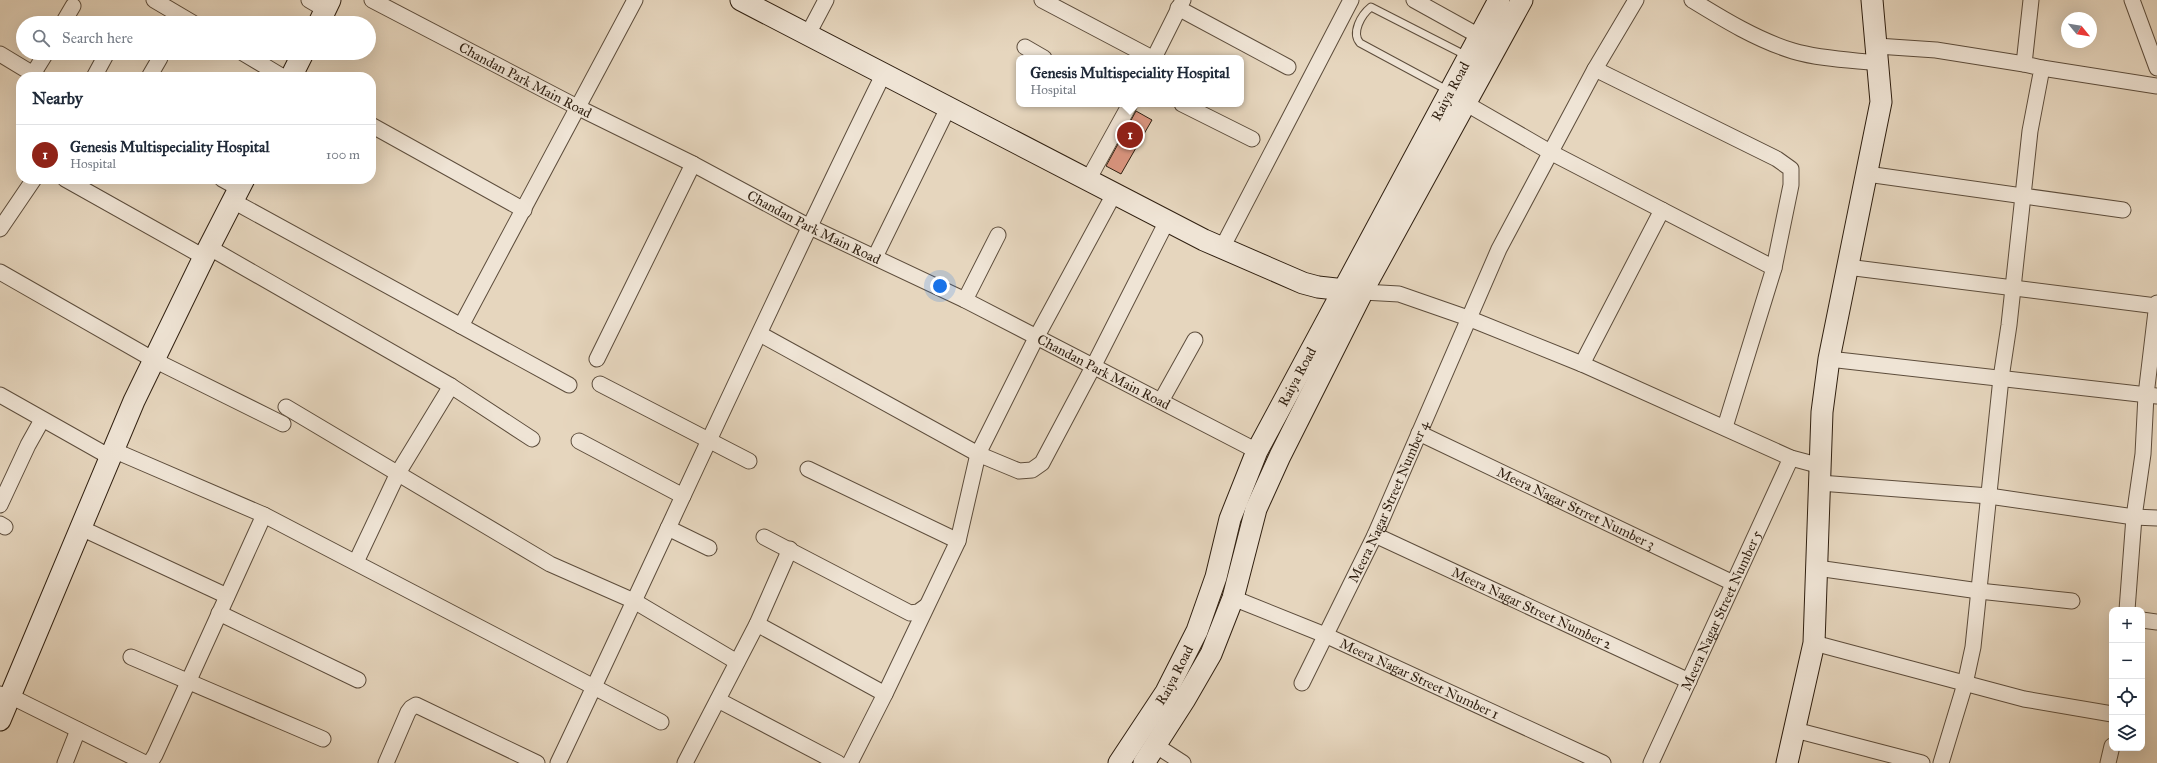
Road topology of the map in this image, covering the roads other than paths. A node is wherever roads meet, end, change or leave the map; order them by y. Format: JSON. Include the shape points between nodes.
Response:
{"nodes":[{"id":1,"x":154,"y":0,"type":"edge"},
{"id":2,"x":372,"y":0,"type":"edge"},
{"id":3,"x":635,"y":0,"type":"edge"},
{"id":4,"x":741,"y":0,"type":"edge"},
{"id":5,"x":826,"y":0,"type":"edge"},
{"id":6,"x":1042,"y":0,"type":"edge"},
{"id":7,"x":1351,"y":0,"type":"edge"},
{"id":8,"x":1414,"y":0,"type":"edge"},
{"id":9,"x":1499,"y":0,"type":"edge"},
{"id":10,"x":1522,"y":0,"type":"edge"},
{"id":11,"x":1636,"y":0,"type":"edge"},
{"id":12,"x":1692,"y":0,"type":"edge"},
{"id":13,"x":1872,"y":0,"type":"edge"},
{"id":14,"x":2031,"y":0,"type":"edge"},
{"id":15,"x":2132,"y":0,"type":"edge"},
{"id":16,"x":1181,"y":4,"type":"edge"},
{"id":17,"x":73,"y":6,"type":"dead end"},
{"id":18,"x":67,"y":16,"type":"edge"},
{"id":19,"x":181,"y":16,"type":"edge"},
{"id":20,"x":807,"y":36,"type":"junction"},
{"id":21,"x":1479,"y":36,"type":"junction"},
{"id":22,"x":1025,"y":47,"type":"dead end"},
{"id":23,"x":0,"y":54,"type":"edge"},
{"id":24,"x":1039,"y":55,"type":"edge"},
{"id":25,"x":1147,"y":55,"type":"edge"},
{"id":26,"x":1155,"y":55,"type":"edge"},
{"id":27,"x":1878,"y":55,"type":"junction"},
{"id":28,"x":1468,"y":57,"type":"junction"},
{"id":29,"x":43,"y":60,"type":"edge"},
{"id":30,"x":103,"y":60,"type":"edge"},
{"id":31,"x":159,"y":60,"type":"edge"},
{"id":32,"x":255,"y":60,"type":"edge"},
{"id":33,"x":300,"y":60,"type":"edge"},
{"id":34,"x":2024,"y":64,"type":"junction"},
{"id":35,"x":1288,"y":66,"type":"dead end"},
{"id":36,"x":2042,"y":68,"type":"junction"},
{"id":37,"x":2157,"y":68,"type":"edge"},
{"id":38,"x":1595,"y":69,"type":"junction"},
{"id":39,"x":29,"y":72,"type":"edge"},
{"id":40,"x":38,"y":72,"type":"edge"},
{"id":41,"x":97,"y":72,"type":"edge"},
{"id":42,"x":152,"y":72,"type":"edge"},
{"id":43,"x":275,"y":72,"type":"edge"},
{"id":44,"x":294,"y":72,"type":"edge"},
{"id":45,"x":884,"y":74,"type":"junction"},
{"id":46,"x":2157,"y":86,"type":"edge"},
{"id":47,"x":1457,"y":98,"type":"junction"},
{"id":48,"x":578,"y":107,"type":"junction"},
{"id":49,"x":1127,"y":107,"type":"edge"},
{"id":50,"x":1188,"y":107,"type":"edge"},
{"id":51,"x":948,"y":108,"type":"junction"},
{"id":52,"x":376,"y":129,"type":"edge"},
{"id":53,"x":1252,"y":139,"type":"dead end"},
{"id":54,"x":1550,"y":152,"type":"junction"},
{"id":55,"x":693,"y":164,"type":"junction"},
{"id":56,"x":1867,"y":174,"type":"junction"},
{"id":57,"x":1092,"y":182,"type":"junction"},
{"id":58,"x":31,"y":184,"type":"edge"},
{"id":59,"x":75,"y":184,"type":"edge"},
{"id":60,"x":230,"y":184,"type":"edge"},
{"id":61,"x":239,"y":190,"type":"edge"},
{"id":62,"x":1114,"y":194,"type":"junction"},
{"id":63,"x":2024,"y":195,"type":"junction"},
{"id":64,"x":524,"y":210,"type":"junction"},
{"id":65,"x":1662,"y":210,"type":"junction"},
{"id":66,"x":2123,"y":210,"type":"dead end"},
{"id":67,"x":1100,"y":220,"type":"junction"},
{"id":68,"x":1167,"y":221,"type":"junction"},
{"id":69,"x":808,"y":226,"type":"junction"},
{"id":70,"x":0,"y":229,"type":"edge"},
{"id":71,"x":998,"y":235,"type":"dead end"},
{"id":72,"x":1222,"y":248,"type":"junction"},
{"id":73,"x":207,"y":252,"type":"junction"},
{"id":74,"x":875,"y":257,"type":"junction"},
{"id":75,"x":1847,"y":267,"type":"junction"},
{"id":76,"x":1774,"y":268,"type":"junction"},
{"id":77,"x":0,"y":272,"type":"edge"},
{"id":78,"x":2013,"y":287,"type":"junction"},
{"id":79,"x":1342,"y":291,"type":"junction"},
{"id":80,"x":1363,"y":292,"type":"junction"},
{"id":81,"x":965,"y":300,"type":"junction"},
{"id":82,"x":2157,"y":305,"type":"edge"},
{"id":83,"x":1468,"y":318,"type":"junction"},
{"id":84,"x":461,"y":326,"type":"junction"},
{"id":85,"x":760,"y":334,"type":"junction"},
{"id":86,"x":1036,"y":338,"type":"junction"},
{"id":87,"x":1195,"y":340,"type":"dead end"},
{"id":88,"x":596,"y":359,"type":"dead end"},
{"id":89,"x":1829,"y":359,"type":"junction"},
{"id":90,"x":154,"y":360,"type":"junction"},
{"id":91,"x":1582,"y":364,"type":"junction"},
{"id":92,"x":1093,"y":367,"type":"junction"},
{"id":93,"x":2000,"y":378,"type":"junction"},
{"id":94,"x":600,"y":384,"type":"dead end"},
{"id":95,"x":451,"y":386,"type":"junction"},
{"id":96,"x":569,"y":386,"type":"dead end"},
{"id":97,"x":0,"y":395,"type":"edge"},
{"id":98,"x":2151,"y":395,"type":"edge"},
{"id":99,"x":1161,"y":401,"type":"junction"},
{"id":100,"x":286,"y":407,"type":"dead end"},
{"id":101,"x":42,"y":420,"type":"junction"},
{"id":102,"x":283,"y":424,"type":"dead end"},
{"id":103,"x":1725,"y":428,"type":"junction"},
{"id":104,"x":1419,"y":433,"type":"junction"},
{"id":105,"x":532,"y":439,"type":"dead end"},
{"id":106,"x":709,"y":440,"type":"junction"},
{"id":107,"x":579,"y":441,"type":"dead end"},
{"id":108,"x":1257,"y":451,"type":"junction"},
{"id":109,"x":112,"y":453,"type":"junction"},
{"id":110,"x":978,"y":454,"type":"junction"},
{"id":111,"x":1791,"y":458,"type":"junction"},
{"id":112,"x":749,"y":461,"type":"dead end"},
{"id":113,"x":808,"y":469,"type":"dead end"},
{"id":114,"x":398,"y":473,"type":"junction"},
{"id":115,"x":1820,"y":474,"type":"junction"},
{"id":116,"x":683,"y":496,"type":"junction"},
{"id":117,"x":1989,"y":496,"type":"junction"},
{"id":118,"x":0,"y":504,"type":"edge"},
{"id":119,"x":264,"y":515,"type":"junction"},
{"id":120,"x":2134,"y":517,"type":"junction"},
{"id":121,"x":2157,"y":518,"type":"edge"},
{"id":122,"x":81,"y":528,"type":"junction"},
{"id":123,"x":668,"y":528,"type":"junction"},
{"id":124,"x":1375,"y":535,"type":"junction"},
{"id":125,"x":764,"y":537,"type":"dead end"},
{"id":126,"x":958,"y":541,"type":"junction"},
{"id":127,"x":709,"y":548,"type":"dead end"},
{"id":128,"x":790,"y":550,"type":"junction"},
{"id":129,"x":356,"y":562,"type":"junction"},
{"id":130,"x":1817,"y":568,"type":"junction"},
{"id":131,"x":1733,"y":583,"type":"junction"},
{"id":132,"x":1212,"y":590,"type":"junction"},
{"id":133,"x":1979,"y":591,"type":"junction"},
{"id":134,"x":227,"y":596,"type":"junction"},
{"id":135,"x":1233,"y":598,"type":"junction"},
{"id":136,"x":634,"y":601,"type":"junction"},
{"id":137,"x":2072,"y":601,"type":"dead end"},
{"id":138,"x":925,"y":607,"type":"junction"},
{"id":139,"x":2127,"y":607,"type":"edge"},
{"id":140,"x":219,"y":613,"type":"junction"},
{"id":141,"x":2145,"y":620,"type":"edge"},
{"id":142,"x":2157,"y":622,"type":"edge"},
{"id":143,"x":757,"y":624,"type":"junction"},
{"id":144,"x":1325,"y":634,"type":"junction"},
{"id":145,"x":1814,"y":643,"type":"junction"},
{"id":146,"x":131,"y":657,"type":"dead end"},
{"id":147,"x":738,"y":662,"type":"junction"},
{"id":148,"x":358,"y":680,"type":"dead end"},
{"id":149,"x":1689,"y":680,"type":"junction"},
{"id":150,"x":189,"y":682,"type":"junction"},
{"id":151,"x":1302,"y":683,"type":"dead end"},
{"id":152,"x":1965,"y":684,"type":"junction"},
{"id":153,"x":594,"y":688,"type":"junction"},
{"id":154,"x":885,"y":694,"type":"junction"},
{"id":155,"x":5,"y":695,"type":"edge"},
{"id":156,"x":718,"y":700,"type":"junction"},
{"id":157,"x":2109,"y":713,"type":"edge"},
{"id":158,"x":0,"y":720,"type":"edge"},
{"id":159,"x":661,"y":722,"type":"dead end"},
{"id":160,"x":78,"y":730,"type":"junction"},
{"id":161,"x":1796,"y":730,"type":"junction"},
{"id":162,"x":323,"y":739,"type":"dead end"},
{"id":163,"x":1156,"y":745,"type":"junction"},
{"id":164,"x":2111,"y":751,"type":"edge"},
{"id":165,"x":64,"y":763,"type":"edge"},
{"id":166,"x":145,"y":763,"type":"edge"},
{"id":167,"x":150,"y":763,"type":"edge"},
{"id":168,"x":386,"y":763,"type":"edge"},
{"id":169,"x":537,"y":763,"type":"edge"},
{"id":170,"x":558,"y":763,"type":"edge"},
{"id":171,"x":685,"y":763,"type":"edge"},
{"id":172,"x":838,"y":763,"type":"edge"},
{"id":173,"x":850,"y":763,"type":"edge"},
{"id":174,"x":1119,"y":763,"type":"edge"},
{"id":175,"x":1144,"y":763,"type":"edge"},
{"id":176,"x":1183,"y":763,"type":"edge"},
{"id":177,"x":1603,"y":763,"type":"edge"},
{"id":178,"x":1651,"y":763,"type":"edge"},
{"id":179,"x":1787,"y":763,"type":"edge"},
{"id":180,"x":1922,"y":763,"type":"edge"},
{"id":181,"x":1940,"y":763,"type":"edge"},
{"id":182,"x":2108,"y":763,"type":"edge"}],
"edges":[{"from":1,"to":19,"type":"street"},
{"from":2,"to":48,"type":"street","name":"Chandan Park Main Road"},
{"from":3,"to":48,"type":"street"},
{"from":4,"to":20,"type":"street"},
{"from":5,"to":20,"type":"street"},
{"from":6,"to":25,"type":"street"},
{"from":7,"to":72,"type":"street"},
{"from":8,"to":21,"type":"street"},
{"from":9,"to":21,"type":"street","name":"Raiya Road"},
{"from":10,"to":47,"type":"street","name":"Raiya Road"},
{"from":11,"to":38,"type":"street","name":"Meera Nagar Street Number 4"},
{"from":12,"to":27,"type":"street","via":[[1731,24],[1793,51]]},
{"from":13,"to":27,"type":"street"},
{"from":14,"to":34,"type":"street"},
{"from":15,"to":37,"type":"street"},
{"from":16,"to":26,"type":"street"},
{"from":16,"to":35,"type":"street"},
{"from":17,"to":18,"type":"street"},
{"from":20,"to":45,"type":"street"},
{"from":21,"to":28,"type":"street","name":"Raiya Road"},
{"from":22,"to":24,"type":"street"},
{"from":23,"to":39,"type":"street"},
{"from":27,"to":34,"type":"street","via":[[1936,50]]},
{"from":27,"to":56,"type":"street","via":[[1881,102]]},
{"from":28,"to":47,"type":"street","name":"Raiya Road"},
{"from":28,"to":47,"type":"lane","via":[[1371,7],[1366,11],[1355,33],[1360,43]]},
{"from":29,"to":40,"type":"street"},
{"from":30,"to":41,"type":"street"},
{"from":31,"to":42,"type":"street"},
{"from":32,"to":43,"type":"street"},
{"from":33,"to":44,"type":"street"},
{"from":34,"to":36,"type":"street"},
{"from":36,"to":46,"type":"street"},
{"from":36,"to":63,"type":"street","via":[[2030,131]]},
{"from":38,"to":54,"type":"street","name":"Meera Nagar Street Number 4"},
{"from":38,"to":76,"type":"street","via":[[1777,159],[1791,169],[1791,185]]},
{"from":45,"to":51,"type":"street"},
{"from":45,"to":69,"type":"street"},
{"from":47,"to":54,"type":"street"},
{"from":47,"to":79,"type":"street","name":"Raiya Road"},
{"from":47,"to":80,"type":"street","name":"Raiya Road"},
{"from":48,"to":55,"type":"street","name":"Chandan Park Main Road"},
{"from":48,"to":64,"type":"street"},
{"from":49,"to":57,"type":"street"},
{"from":50,"to":53,"type":"street"},
{"from":51,"to":57,"type":"street"},
{"from":51,"to":74,"type":"street"},
{"from":52,"to":64,"type":"street"},
{"from":54,"to":65,"type":"street"},
{"from":54,"to":83,"type":"street","name":"Meera Nagar Street Number 4","via":[[1499,249]]},
{"from":55,"to":69,"type":"street","name":"Chandan Park Main Road"},
{"from":55,"to":88,"type":"street"},
{"from":56,"to":63,"type":"street"},
{"from":56,"to":75,"type":"street"},
{"from":57,"to":62,"type":"street"},
{"from":57,"to":67,"type":"street"},
{"from":58,"to":70,"type":"street"},
{"from":59,"to":73,"type":"street"},
{"from":60,"to":61,"type":"street"},
{"from":61,"to":73,"type":"street"},
{"from":61,"to":84,"type":"street"},
{"from":62,"to":67,"type":"street"},
{"from":62,"to":68,"type":"street"},
{"from":63,"to":66,"type":"street"},
{"from":63,"to":78,"type":"street"},
{"from":64,"to":84,"type":"street"},
{"from":65,"to":76,"type":"street"},
{"from":65,"to":91,"type":"street"},
{"from":67,"to":86,"type":"street"},
{"from":68,"to":72,"type":"street"},
{"from":68,"to":92,"type":"street"},
{"from":69,"to":74,"type":"street","name":"Chandan Park Main Road"},
{"from":69,"to":85,"type":"street"},
{"from":71,"to":81,"type":"street"},
{"from":72,"to":79,"type":"street","via":[[1303,283]]},
{"from":73,"to":90,"type":"street"},
{"from":73,"to":95,"type":"street"},
{"from":74,"to":81,"type":"street","name":"Chandan Park Main Road"},
{"from":75,"to":78,"type":"street"},
{"from":75,"to":89,"type":"street"},
{"from":76,"to":103,"type":"street"},
{"from":77,"to":90,"type":"street"},
{"from":78,"to":82,"type":"street"},
{"from":78,"to":93,"type":"street"},
{"from":79,"to":80,"type":"street"},
{"from":79,"to":108,"type":"street","name":"Raiya Road"},
{"from":80,"to":83,"type":"street","via":[[1399,294]]},
{"from":80,"to":135,"type":"street","name":"Raiya Road","via":[[1256,509]]},
{"from":81,"to":86,"type":"street","name":"Chandan Park Main Road"},
{"from":82,"to":98,"type":"street"},
{"from":83,"to":91,"type":"street"},
{"from":83,"to":104,"type":"street","name":"Meera Nagar Street Number 4"},
{"from":84,"to":96,"type":"street"},
{"from":85,"to":106,"type":"street"},
{"from":85,"to":110,"type":"street"},
{"from":86,"to":92,"type":"street","name":"Chandan Park Main Road"},
{"from":86,"to":110,"type":"street"},
{"from":87,"to":99,"type":"street"},
{"from":89,"to":93,"type":"street"},
{"from":89,"to":115,"type":"street","via":[[1822,412]]},
{"from":90,"to":102,"type":"street"},
{"from":90,"to":109,"type":"street"},
{"from":91,"to":103,"type":"street"},
{"from":92,"to":99,"type":"street","name":"Chandan Park Main Road"},
{"from":92,"to":110,"type":"street","via":[[1042,462],[1032,470],[1019,471]]},
{"from":93,"to":98,"type":"street"},
{"from":93,"to":117,"type":"street"},
{"from":94,"to":106,"type":"street"},
{"from":95,"to":105,"type":"street"},
{"from":95,"to":114,"type":"street"},
{"from":97,"to":101,"type":"street"},
{"from":98,"to":120,"type":"street"},
{"from":99,"to":108,"type":"street","name":"Chandan Park Main Road"},
{"from":100,"to":114,"type":"street"},
{"from":101,"to":109,"type":"street"},
{"from":101,"to":118,"type":"street"},
{"from":103,"to":111,"type":"street"},
{"from":104,"to":124,"type":"street","name":"Meera Nagar Street Number 4"},
{"from":104,"to":131,"type":"street","name":"Meera Nagar Strret Number 3"},
{"from":106,"to":112,"type":"street"},
{"from":106,"to":116,"type":"street"},
{"from":107,"to":116,"type":"street"},
{"from":108,"to":132,"type":"street","name":"Raiya Road","via":[[1230,519]]},
{"from":109,"to":119,"type":"street"},
{"from":109,"to":122,"type":"street"},
{"from":110,"to":126,"type":"street"},
{"from":111,"to":115,"type":"street"},
{"from":111,"to":131,"type":"street","name":"Meera Nagar Street Number 5"},
{"from":113,"to":126,"type":"street"},
{"from":114,"to":129,"type":"street"},
{"from":114,"to":136,"type":"street","via":[[550,564]]},
{"from":115,"to":117,"type":"street","via":[[1892,487]]},
{"from":115,"to":130,"type":"street"},
{"from":116,"to":123,"type":"street"},
{"from":117,"to":120,"type":"street"},
{"from":117,"to":133,"type":"street"},
{"from":119,"to":129,"type":"street"},
{"from":119,"to":134,"type":"street"},
{"from":120,"to":121,"type":"street"},
{"from":120,"to":139,"type":"street"},
{"from":122,"to":134,"type":"street"},
{"from":122,"to":155,"type":"street"},
{"from":123,"to":127,"type":"street"},
{"from":123,"to":136,"type":"street"},
{"from":124,"to":144,"type":"street","name":"Meera Nagar Street Number 4"},
{"from":124,"to":149,"type":"street","name":"Meera Nagar Street Number 2"},
{"from":125,"to":128,"type":"street"},
{"from":126,"to":138,"type":"street"},
{"from":128,"to":138,"type":"street","via":[[910,612],[918,612]]},
{"from":128,"to":143,"type":"street"},
{"from":129,"to":153,"type":"street"},
{"from":130,"to":133,"type":"street"},
{"from":130,"to":145,"type":"street"},
{"from":131,"to":149,"type":"street","name":"Meera Nagar Street Number 5"},
{"from":132,"to":135,"type":"street"},
{"from":132,"to":174,"type":"street","name":"Raiya Road","via":[[1181,664],[1166,692]]},
{"from":133,"to":137,"type":"street"},
{"from":133,"to":152,"type":"street","via":[[1973,647]]},
{"from":134,"to":140,"type":"street"},
{"from":135,"to":144,"type":"street","name":"Meera Nagar Street Number 1"},
{"from":135,"to":163,"type":"street","name":"Raiya Road","via":[[1211,654]]},
{"from":136,"to":147,"type":"street"},
{"from":136,"to":153,"type":"street"},
{"from":138,"to":154,"type":"street"},
{"from":140,"to":148,"type":"street"},
{"from":140,"to":150,"type":"street"},
{"from":141,"to":142,"type":"street"},
{"from":143,"to":147,"type":"street"},
{"from":143,"to":154,"type":"street"},
{"from":144,"to":151,"type":"street","name":"Meera Nagar Street Number 4"},
{"from":144,"to":177,"type":"street","name":"Meera Nagar Street Number 1"},
{"from":145,"to":152,"type":"street"},
{"from":145,"to":161,"type":"street"},
{"from":146,"to":150,"type":"street"},
{"from":147,"to":156,"type":"street"},
{"from":149,"to":178,"type":"street","name":"Meera Nagar Street Number 5"},
{"from":150,"to":162,"type":"street"},
{"from":150,"to":167,"type":"street"},
{"from":152,"to":157,"type":"street","via":[[2024,699]]},
{"from":152,"to":181,"type":"street"},
{"from":153,"to":159,"type":"street"},
{"from":153,"to":170,"type":"street"},
{"from":154,"to":173,"type":"street"},
{"from":155,"to":158,"type":"street"},
{"from":155,"to":160,"type":"street"},
{"from":156,"to":171,"type":"street"},
{"from":156,"to":172,"type":"street"},
{"from":160,"to":165,"type":"street"},
{"from":160,"to":166,"type":"street"},
{"from":161,"to":179,"type":"street"},
{"from":161,"to":180,"type":"street"},
{"from":163,"to":175,"type":"street","name":"Raiya Road"},
{"from":163,"to":176,"type":"street"},
{"from":164,"to":182,"type":"street"},
{"from":168,"to":169,"type":"street","via":[[408,712],[416,705]]}]}
